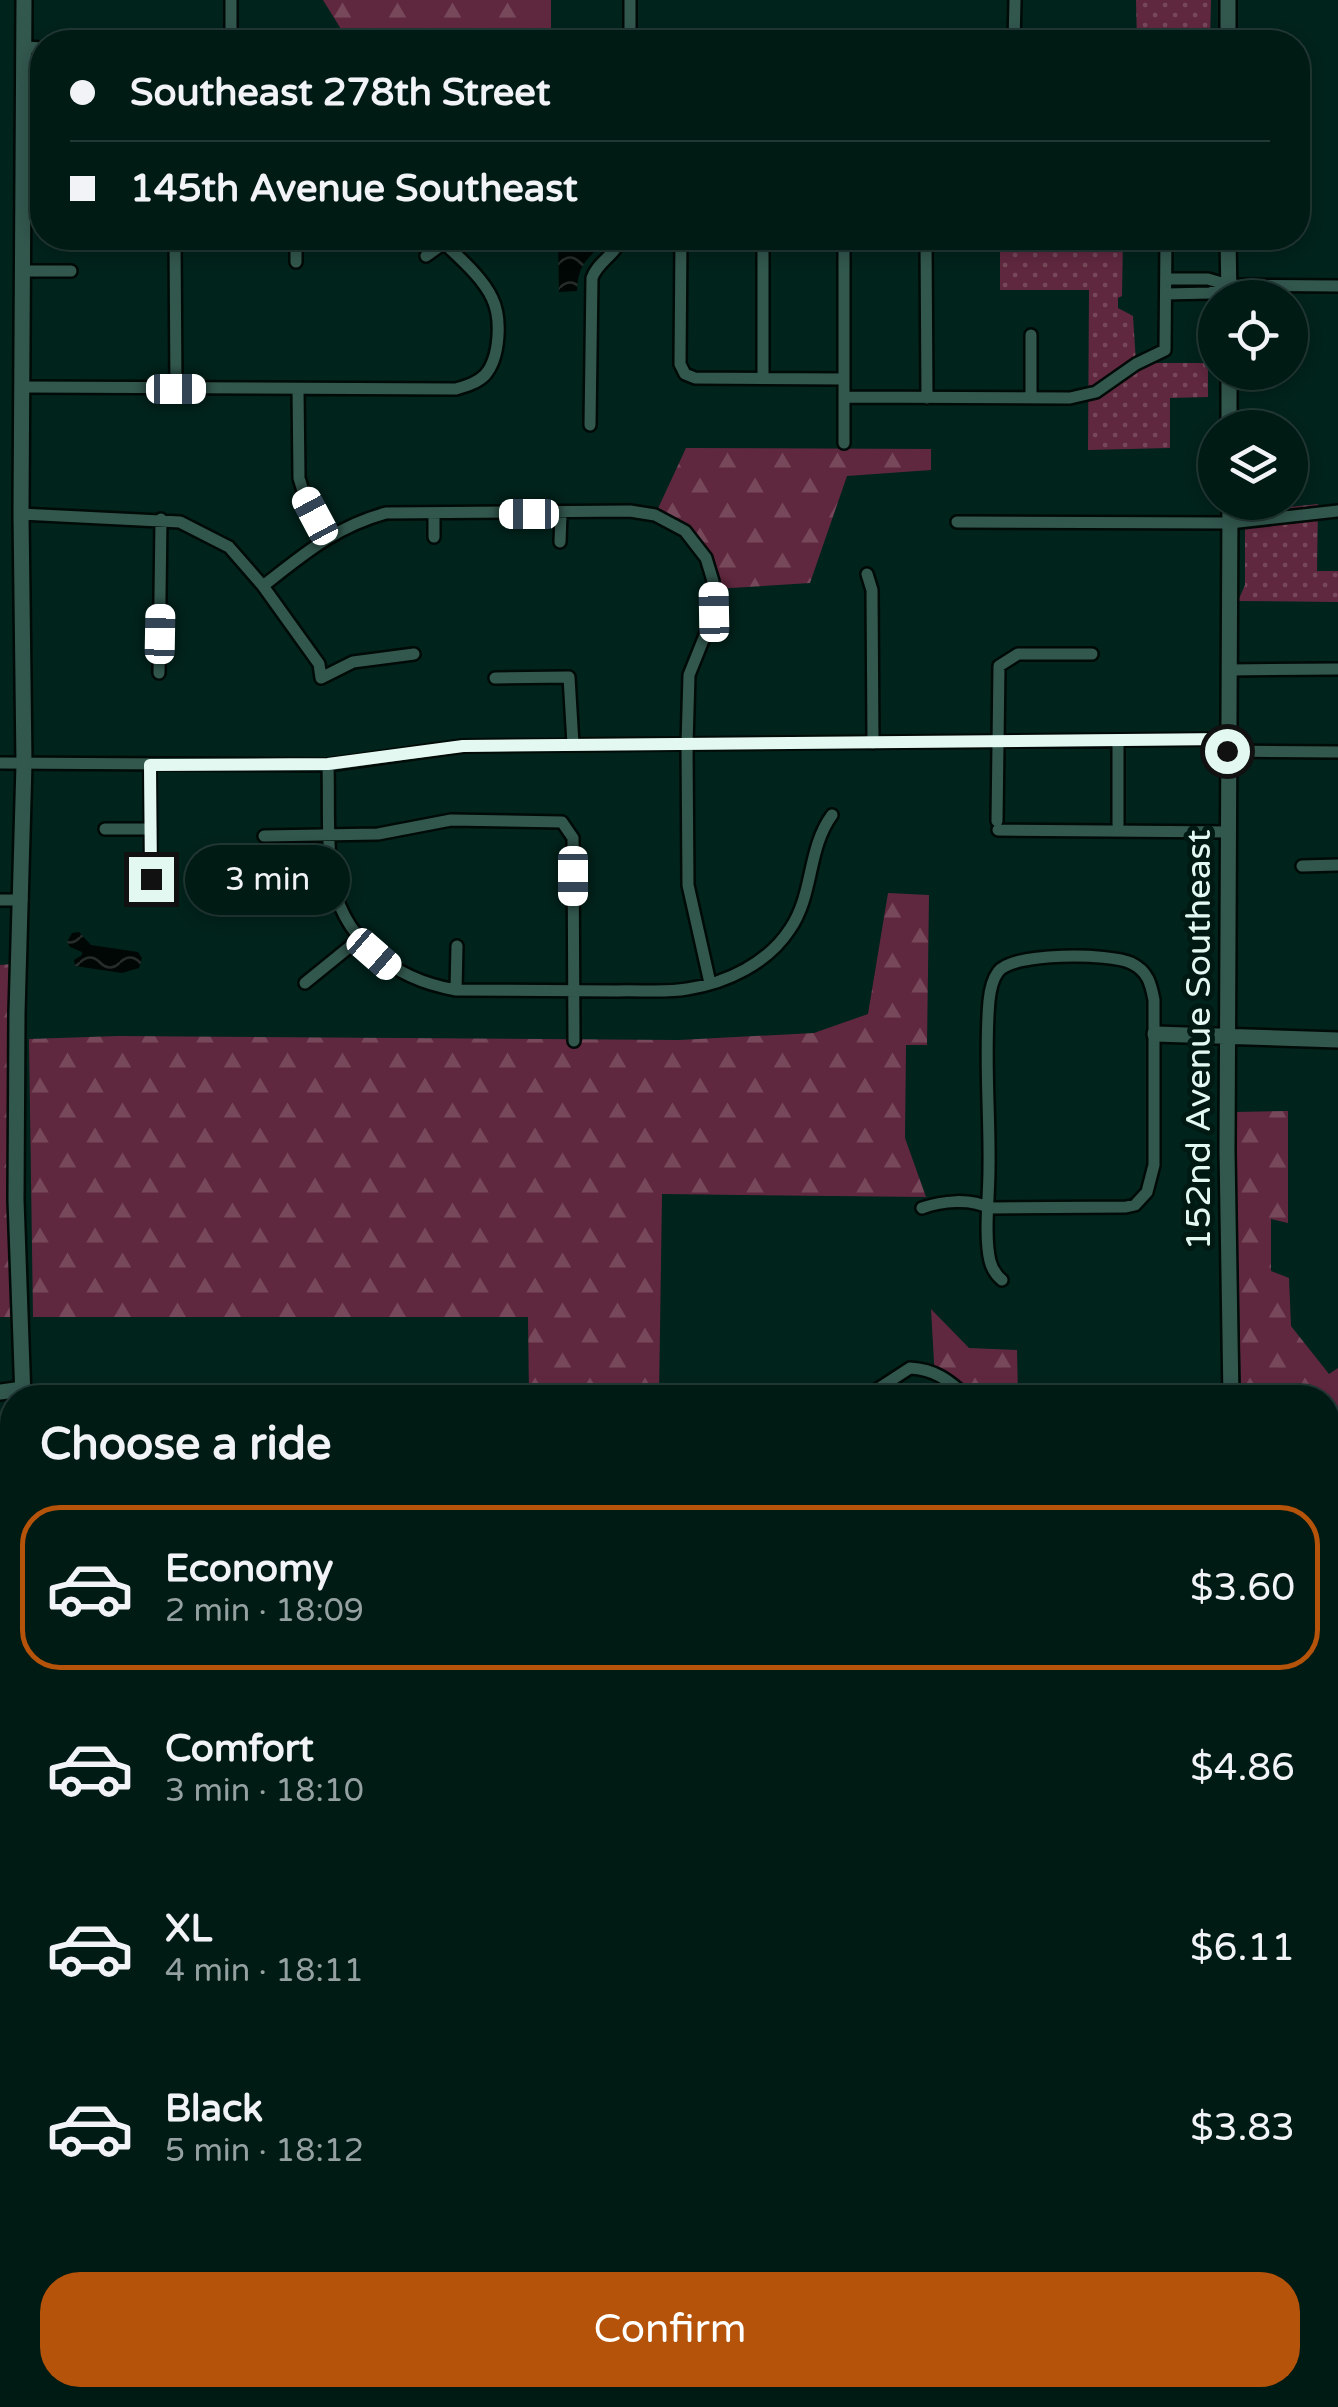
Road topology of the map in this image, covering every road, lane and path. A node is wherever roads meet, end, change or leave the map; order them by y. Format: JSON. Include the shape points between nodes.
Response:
{"nodes":[{"id":1,"x":24,"y":0,"type":"edge"},
{"id":2,"x":232,"y":0,"type":"edge"},
{"id":3,"x":630,"y":0,"type":"edge"},
{"id":4,"x":1015,"y":0,"type":"edge"},
{"id":5,"x":1228,"y":0,"type":"edge"},
{"id":6,"x":232,"y":30,"type":"edge"},
{"id":7,"x":630,"y":30,"type":"edge"},
{"id":8,"x":1014,"y":30,"type":"edge"},
{"id":9,"x":1228,"y":30,"type":"edge"},
{"id":10,"x":25,"y":48,"type":"junction"},
{"id":11,"x":30,"y":48,"type":"edge"},
{"id":12,"x":25,"y":160,"type":"junction"},
{"id":13,"x":30,"y":160,"type":"edge"},
{"id":14,"x":175,"y":250,"type":"edge"},
{"id":15,"x":296,"y":250,"type":"edge"},
{"id":16,"x":432,"y":250,"type":"edge"},
{"id":17,"x":453,"y":250,"type":"edge"},
{"id":18,"x":615,"y":250,"type":"edge"},
{"id":19,"x":680,"y":250,"type":"edge"},
{"id":20,"x":763,"y":250,"type":"edge"},
{"id":21,"x":844,"y":250,"type":"edge"},
{"id":22,"x":926,"y":250,"type":"edge"},
{"id":23,"x":1166,"y":250,"type":"edge"},
{"id":24,"x":1228,"y":250,"type":"edge"},
{"id":25,"x":426,"y":256,"type":"dead end"},
{"id":26,"x":296,"y":262,"type":"dead end"},
{"id":27,"x":24,"y":271,"type":"junction"},
{"id":28,"x":71,"y":271,"type":"dead end"},
{"id":29,"x":1166,"y":279,"type":"junction"},
{"id":30,"x":1211,"y":280,"type":"edge"},
{"id":31,"x":1228,"y":280,"type":"edge"},
{"id":32,"x":1338,"y":286,"type":"edge"},
{"id":33,"x":1308,"y":287,"type":"edge"},
{"id":34,"x":1198,"y":293,"type":"edge"},
{"id":35,"x":1166,"y":294,"type":"junction"},
{"id":36,"x":1031,"y":335,"type":"dead end"},
{"id":37,"x":763,"y":378,"type":"junction"},
{"id":38,"x":844,"y":379,"type":"junction"},
{"id":39,"x":21,"y":387,"type":"junction"},
{"id":40,"x":176,"y":389,"type":"junction"},
{"id":41,"x":298,"y":389,"type":"junction"},
{"id":42,"x":844,"y":397,"type":"junction"},
{"id":43,"x":927,"y":398,"type":"junction"},
{"id":44,"x":1031,"y":398,"type":"junction"},
{"id":45,"x":590,"y":425,"type":"dead end"},
{"id":46,"x":844,"y":443,"type":"dead end"},
{"id":47,"x":1338,"y":512,"type":"edge"},
{"id":48,"x":21,"y":514,"type":"junction"},
{"id":49,"x":434,"y":514,"type":"junction"},
{"id":50,"x":561,"y":514,"type":"junction"},
{"id":51,"x":161,"y":518,"type":"junction"},
{"id":52,"x":958,"y":522,"type":"dead end"},
{"id":53,"x":1230,"y":523,"type":"junction"},
{"id":54,"x":434,"y":537,"type":"dead end"},
{"id":55,"x":326,"y":538,"type":"junction"},
{"id":56,"x":560,"y":542,"type":"dead end"},
{"id":57,"x":866,"y":574,"type":"dead end"},
{"id":58,"x":262,"y":586,"type":"junction"},
{"id":59,"x":414,"y":654,"type":"dead end"},
{"id":60,"x":1092,"y":654,"type":"dead end"},
{"id":61,"x":1338,"y":669,"type":"edge"},
{"id":62,"x":1228,"y":670,"type":"junction"},
{"id":63,"x":159,"y":673,"type":"dead end"},
{"id":64,"x":495,"y":678,"type":"dead end"},
{"id":65,"x":1118,"y":740,"type":"junction"},
{"id":66,"x":996,"y":741,"type":"junction"},
{"id":67,"x":873,"y":743,"type":"junction"},
{"id":68,"x":572,"y":744,"type":"junction"},
{"id":69,"x":687,"y":744,"type":"junction"},
{"id":70,"x":1227,"y":745,"type":"junction"},
{"id":71,"x":1338,"y":752,"type":"edge"},
{"id":72,"x":0,"y":763,"type":"edge"},
{"id":73,"x":24,"y":764,"type":"junction"},
{"id":74,"x":328,"y":764,"type":"junction"},
{"id":75,"x":150,"y":765,"type":"junction"},
{"id":76,"x":832,"y":815,"type":"dead end"},
{"id":77,"x":1118,"y":824,"type":"dead end"},
{"id":78,"x":105,"y":829,"type":"dead end"},
{"id":79,"x":150,"y":829,"type":"junction"},
{"id":80,"x":1229,"y":832,"type":"junction"},
{"id":81,"x":264,"y":836,"type":"dead end"},
{"id":82,"x":330,"y":836,"type":"junction"},
{"id":83,"x":1338,"y":865,"type":"edge"},
{"id":84,"x":1302,"y":866,"type":"dead end"},
{"id":85,"x":166,"y":898,"type":"dead end"},
{"id":86,"x":0,"y":900,"type":"edge"},
{"id":87,"x":22,"y":900,"type":"junction"},
{"id":88,"x":358,"y":940,"type":"junction"},
{"id":89,"x":457,"y":946,"type":"dead end"},
{"id":90,"x":305,"y":983,"type":"dead end"},
{"id":91,"x":710,"y":983,"type":"junction"},
{"id":92,"x":456,"y":990,"type":"junction"},
{"id":93,"x":574,"y":991,"type":"junction"},
{"id":94,"x":1154,"y":1034,"type":"junction"},
{"id":95,"x":1227,"y":1034,"type":"junction"},
{"id":96,"x":1338,"y":1040,"type":"edge"},
{"id":97,"x":574,"y":1041,"type":"dead end"},
{"id":98,"x":922,"y":1208,"type":"dead end"},
{"id":99,"x":989,"y":1208,"type":"junction"},
{"id":100,"x":1002,"y":1280,"type":"dead end"},
{"id":101,"x":23,"y":1385,"type":"edge"},
{"id":102,"x":884,"y":1385,"type":"edge"},
{"id":103,"x":955,"y":1385,"type":"edge"},
{"id":104,"x":1230,"y":1385,"type":"edge"}],
"edges":[{"from":1,"to":10,"type":"street"},
{"from":2,"to":6,"type":"street"},
{"from":3,"to":7,"type":"street"},
{"from":4,"to":8,"type":"street"},
{"from":5,"to":9,"type":"street"},
{"from":10,"to":11,"type":"street"},
{"from":10,"to":12,"type":"street"},
{"from":12,"to":13,"type":"street"},
{"from":12,"to":27,"type":"street"},
{"from":14,"to":40,"type":"street"},
{"from":15,"to":26,"type":"street"},
{"from":16,"to":25,"type":"street"},
{"from":17,"to":41,"type":"street","via":[[491,294],[498,320],[486,374],[456,389]]},
{"from":18,"to":45,"type":"street","via":[[592,278]]},
{"from":19,"to":37,"type":"street","via":[[685,374]]},
{"from":20,"to":37,"type":"street"},
{"from":21,"to":38,"type":"street"},
{"from":22,"to":43,"type":"street"},
{"from":23,"to":29,"type":"street"},
{"from":24,"to":31,"type":"street"},
{"from":27,"to":28,"type":"street"},
{"from":27,"to":39,"type":"street"},
{"from":29,"to":30,"type":"street"},
{"from":29,"to":35,"type":"street"},
{"from":32,"to":33,"type":"street"},
{"from":34,"to":35,"type":"street"},
{"from":35,"to":44,"type":"street","via":[[1165,350],[1087,395]]},
{"from":36,"to":44,"type":"street"},
{"from":37,"to":38,"type":"street"},
{"from":38,"to":42,"type":"street"},
{"from":39,"to":40,"type":"street"},
{"from":39,"to":48,"type":"street"},
{"from":40,"to":41,"type":"street"},
{"from":41,"to":55,"type":"street","via":[[299,478]]},
{"from":42,"to":43,"type":"street"},
{"from":42,"to":46,"type":"street"},
{"from":43,"to":44,"type":"street"},
{"from":47,"to":53,"type":"street"},
{"from":48,"to":51,"type":"street"},
{"from":48,"to":73,"type":"street"},
{"from":49,"to":50,"type":"street"},
{"from":49,"to":54,"type":"street"},
{"from":49,"to":55,"type":"street","via":[[386,514]]},
{"from":50,"to":56,"type":"street"},
{"from":50,"to":69,"type":"street","via":[[656,515],[699,546],[710,569],[714,612],[689,675]]},
{"from":51,"to":58,"type":"street","via":[[229,548]]},
{"from":51,"to":63,"type":"street"},
{"from":52,"to":53,"type":"street"},
{"from":53,"to":62,"type":"street","name":"152nd Avenue Southeast"},
{"from":55,"to":58,"type":"street"},
{"from":57,"to":67,"type":"street","via":[[872,590]]},
{"from":58,"to":59,"type":"street","via":[[319,664],[321,678],[353,662]]},
{"from":60,"to":66,"type":"street","via":[[1018,654],[1004,660],[997,676]]},
{"from":61,"to":62,"type":"street"},
{"from":62,"to":70,"type":"street","name":"152nd Avenue Southeast"},
{"from":64,"to":68,"type":"street","via":[[570,677]]},
{"from":65,"to":66,"type":"street"},
{"from":65,"to":70,"type":"street"},
{"from":65,"to":77,"type":"street"},
{"from":66,"to":67,"type":"street"},
{"from":66,"to":80,"type":"street","via":[[998,826]]},
{"from":67,"to":69,"type":"street"},
{"from":68,"to":69,"type":"street"},
{"from":68,"to":74,"type":"street","via":[[432,749]]},
{"from":69,"to":91,"type":"street","via":[[688,885]]},
{"from":70,"to":71,"type":"street"},
{"from":70,"to":80,"type":"street","name":"152nd Avenue Southeast"},
{"from":72,"to":73,"type":"street"},
{"from":73,"to":75,"type":"street"},
{"from":73,"to":87,"type":"street"},
{"from":74,"to":75,"type":"street"},
{"from":74,"to":82,"type":"street"},
{"from":75,"to":79,"type":"street"},
{"from":76,"to":91,"type":"street","via":[[814,847],[794,924],[778,947]]},
{"from":78,"to":79,"type":"street"},
{"from":79,"to":85,"type":"street","via":[[151,879]]},
{"from":80,"to":95,"type":"street","name":"152nd Avenue Southeast"},
{"from":81,"to":82,"type":"street"},
{"from":82,"to":88,"type":"street","via":[[331,873]]},
{"from":82,"to":93,"type":"street","via":[[451,820],[562,822],[573,838]]},
{"from":83,"to":84,"type":"street"},
{"from":86,"to":87,"type":"street"},
{"from":87,"to":101,"type":"street","via":[[16,1200]]},
{"from":88,"to":90,"type":"street"},
{"from":88,"to":92,"type":"street","via":[[389,967]]},
{"from":89,"to":92,"type":"street"},
{"from":91,"to":93,"type":"street","via":[[685,990]]},
{"from":92,"to":93,"type":"street"},
{"from":93,"to":97,"type":"street"},
{"from":94,"to":95,"type":"street"},
{"from":94,"to":99,"type":"street","via":[[1154,1165],[1142,1199],[1108,1209]]},
{"from":94,"to":99,"type":"street","via":[[1150,980],[1131,962],[1027,959],[999,970],[989,1003]]},
{"from":95,"to":96,"type":"street"},
{"from":95,"to":104,"type":"street","name":"152nd Avenue Southeast"},
{"from":98,"to":99,"type":"street","via":[[978,1202]]},
{"from":99,"to":100,"type":"street","via":[[990,1262]]},
{"from":102,"to":103,"type":"street","via":[[910,1368]]}]}
